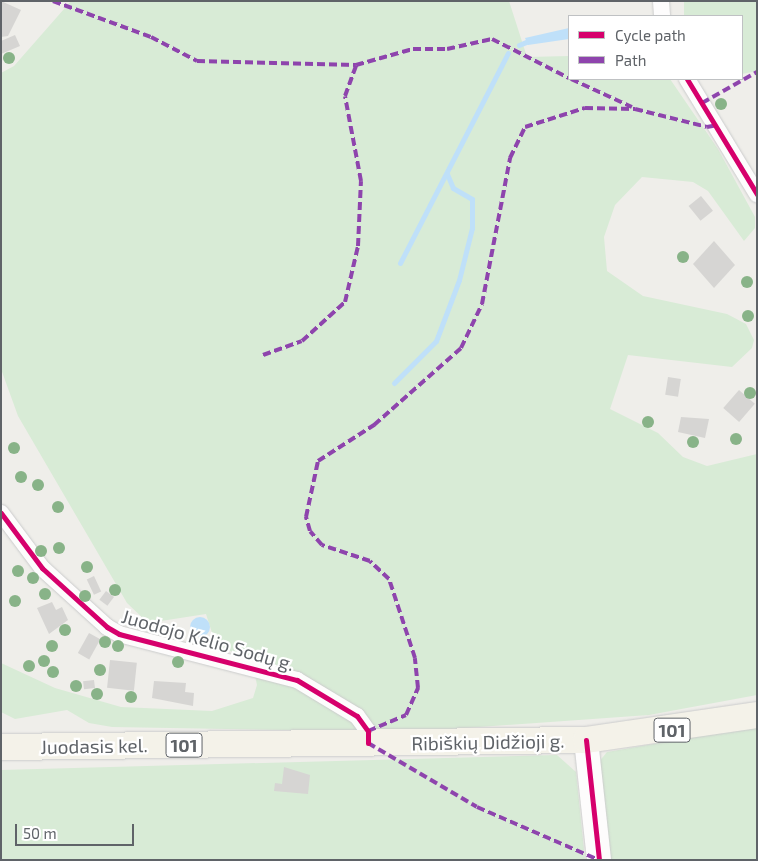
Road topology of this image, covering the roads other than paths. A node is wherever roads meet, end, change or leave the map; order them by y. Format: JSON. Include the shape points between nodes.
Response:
{"nodes":[{"id":1,"x":661,"y":1,"type":"edge"},
{"id":2,"x":662,"y":15,"type":"edge"},
{"id":3,"x":688,"y":80,"type":"edge"},
{"id":4,"x":757,"y":194,"type":"edge"},
{"id":5,"x":1,"y":513,"type":"edge"},
{"id":6,"x":757,"y":715,"type":"edge"},
{"id":7,"x":586,"y":740,"type":"junction"},
{"id":8,"x":368,"y":744,"type":"junction"},
{"id":9,"x":1,"y":747,"type":"edge"},
{"id":10,"x":599,"y":860,"type":"edge"}],
"edges":[{"from":1,"to":2,"type":"street"},
{"from":3,"to":4,"type":"street"},
{"from":5,"to":8,"type":"street","name":"Juodojo Kelio Sodų g.","via":[[42,568],[119,634],[298,680],[357,716],[368,731]]},
{"from":6,"to":7,"type":"main road","name":"Ribiškių Didžioji g.","number":"101"},
{"from":7,"to":8,"type":"main road","name":"Ribiškių Didžioji g.","number":"101"},
{"from":7,"to":10,"type":"street"},
{"from":8,"to":9,"type":"main road","name":"Juodasis kel.","number":"101"}]}
